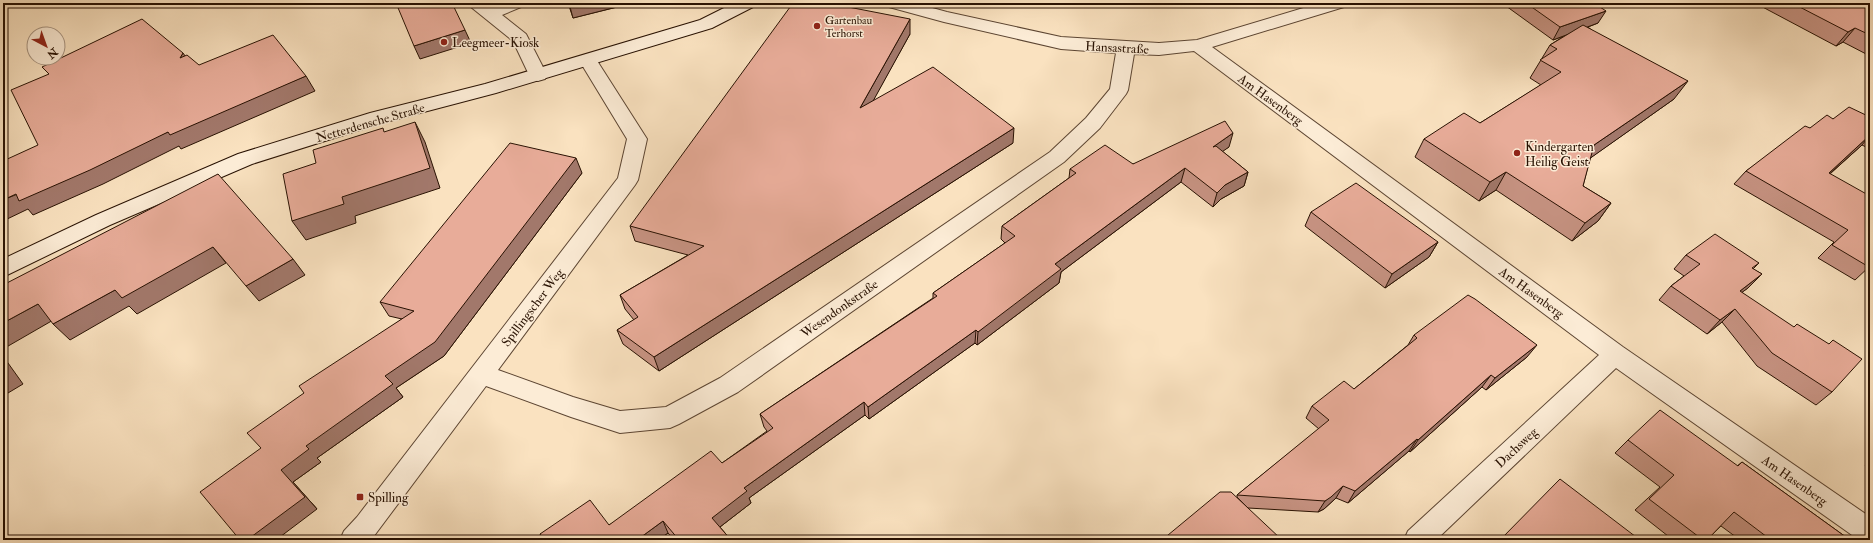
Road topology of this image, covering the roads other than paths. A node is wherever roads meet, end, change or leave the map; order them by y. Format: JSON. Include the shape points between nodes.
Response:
{"nodes":[{"id":1,"x":475,"y":3,"type":"edge"},
{"id":2,"x":515,"y":3,"type":"edge"},
{"id":3,"x":747,"y":3,"type":"edge"},
{"id":4,"x":895,"y":3,"type":"edge"},
{"id":5,"x":1338,"y":3,"type":"edge"},
{"id":6,"x":491,"y":14,"type":"junction"},
{"id":7,"x":1198,"y":45,"type":"junction"},
{"id":8,"x":1126,"y":48,"type":"junction"},
{"id":9,"x":588,"y":60,"type":"junction"},
{"id":10,"x":538,"y":74,"type":"junction"},
{"id":11,"x":3,"y":269,"type":"edge"},
{"id":12,"x":1615,"y":354,"type":"junction"},
{"id":13,"x":482,"y":374,"type":"junction"},
{"id":14,"x":1870,"y":532,"type":"edge"},
{"id":15,"x":353,"y":540,"type":"edge"},
{"id":16,"x":1418,"y":540,"type":"edge"}],
"edges":[{"from":1,"to":6,"type":"street"},
{"from":2,"to":6,"type":"street"},
{"from":3,"to":9,"type":"street","name":"Netterdensche Straße","via":[[706,24]]},
{"from":4,"to":8,"type":"street","name":"Hansastraße","via":[[944,17],[1061,43]]},
{"from":5,"to":7,"type":"street","name":"Hansastraße"},
{"from":6,"to":10,"type":"street","via":[[520,38]]},
{"from":7,"to":8,"type":"street","name":"Hansastraße","via":[[1159,49]]},
{"from":7,"to":12,"type":"street","name":"Am Hasenberg"},
{"from":8,"to":13,"type":"street","name":"Wesendonkstraße","via":[[1119,90],[1093,123],[1057,157],[729,385],[670,417],[620,422]]},
{"from":9,"to":10,"type":"street","name":"Netterdensche Straße"},
{"from":9,"to":13,"type":"street","name":"Spillingscher Weg","via":[[637,139],[628,180]]},
{"from":10,"to":11,"type":"street","name":"Netterdensche Straße","via":[[377,118],[244,159],[103,220]]},
{"from":12,"to":14,"type":"street","name":"Am Hasenberg"},
{"from":12,"to":16,"type":"street","name":"Dachsweg"},
{"from":13,"to":15,"type":"street","name":"Spillingscher Weg"}]}
